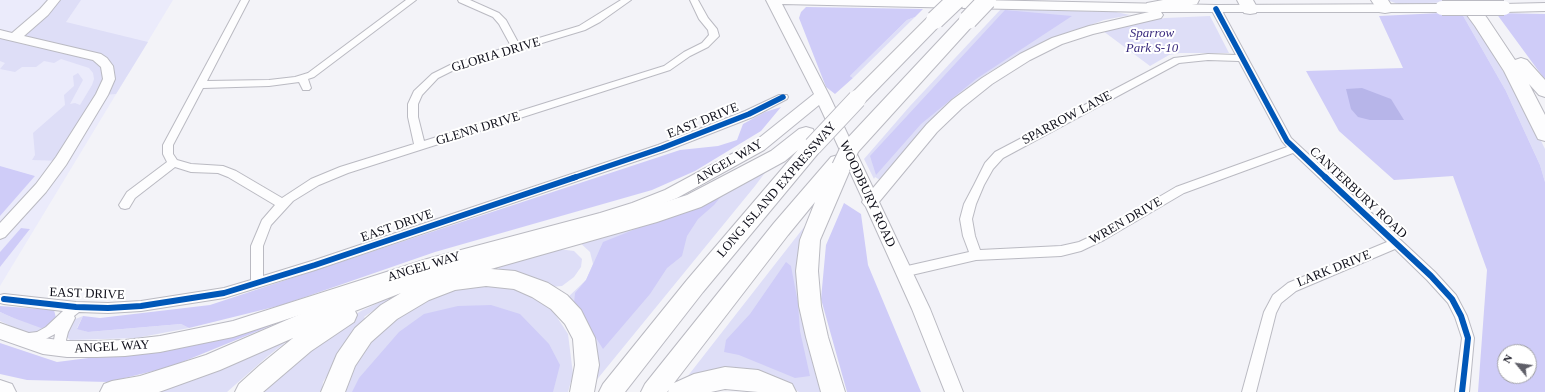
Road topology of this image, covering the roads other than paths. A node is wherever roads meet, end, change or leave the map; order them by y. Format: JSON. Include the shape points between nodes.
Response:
{"nodes":[{"id":1,"x":54,"y":0,"type":"edge"},
{"id":2,"x":245,"y":0,"type":"edge"},
{"id":3,"x":412,"y":0,"type":"edge"},
{"id":4,"x":462,"y":0,"type":"edge"},
{"id":5,"x":694,"y":0,"type":"edge"},
{"id":6,"x":773,"y":0,"type":"edge"},
{"id":7,"x":956,"y":0,"type":"edge"},
{"id":8,"x":987,"y":0,"type":"edge"},
{"id":9,"x":1464,"y":0,"type":"edge"},
{"id":10,"x":1474,"y":0,"type":"edge"},
{"id":11,"x":621,"y":1,"type":"edge"},
{"id":12,"x":1193,"y":4,"type":"edge"},
{"id":13,"x":1247,"y":4,"type":"edge"},
{"id":14,"x":1384,"y":4,"type":"edge"},
{"id":15,"x":1153,"y":7,"type":"joint"},
{"id":16,"x":1545,"y":7,"type":"edge"},
{"id":17,"x":1216,"y":9,"type":"junction"},
{"id":18,"x":0,"y":34,"type":"edge"},
{"id":19,"x":15,"y":37,"type":"junction"},
{"id":20,"x":517,"y":48,"type":"junction"},
{"id":21,"x":1242,"y":58,"type":"junction"},
{"id":22,"x":1521,"y":64,"type":"junction"},
{"id":23,"x":199,"y":85,"type":"junction"},
{"id":24,"x":1545,"y":90,"type":"edge"},
{"id":25,"x":822,"y":95,"type":"junction"},
{"id":26,"x":783,"y":97,"type":"dead end"},
{"id":27,"x":1545,"y":108,"type":"edge"},
{"id":28,"x":1545,"y":134,"type":"edge"},
{"id":29,"x":810,"y":140,"type":"junction"},
{"id":30,"x":420,"y":146,"type":"junction"},
{"id":31,"x":1294,"y":149,"type":"junction"},
{"id":32,"x":173,"y":163,"type":"junction"},
{"id":33,"x":828,"y":184,"type":"junction"},
{"id":34,"x":870,"y":202,"type":"junction"},
{"id":35,"x":283,"y":204,"type":"junction"},
{"id":36,"x":125,"y":205,"type":"dead end"},
{"id":37,"x":0,"y":233,"type":"edge"},
{"id":38,"x":1395,"y":244,"type":"junction"},
{"id":39,"x":976,"y":255,"type":"junction"},
{"id":40,"x":904,"y":272,"type":"junction"},
{"id":41,"x":435,"y":274,"type":"junction"},
{"id":42,"x":257,"y":282,"type":"junction"},
{"id":43,"x":4,"y":299,"type":"dead end"},
{"id":44,"x":76,"y":307,"type":"junction"},
{"id":45,"x":1,"y":331,"type":"edge"},
{"id":46,"x":21,"y":338,"type":"junction"},
{"id":47,"x":63,"y":349,"type":"junction"},
{"id":48,"x":0,"y":391,"type":"edge"},
{"id":49,"x":4,"y":392,"type":"edge"},
{"id":50,"x":112,"y":392,"type":"edge"},
{"id":51,"x":247,"y":392,"type":"edge"},
{"id":52,"x":333,"y":392,"type":"edge"},
{"id":53,"x":582,"y":392,"type":"edge"},
{"id":54,"x":611,"y":392,"type":"edge"},
{"id":55,"x":653,"y":392,"type":"edge"},
{"id":56,"x":680,"y":392,"type":"edge"},
{"id":57,"x":784,"y":392,"type":"edge"},
{"id":58,"x":833,"y":392,"type":"edge"},
{"id":59,"x":954,"y":392,"type":"edge"},
{"id":60,"x":1249,"y":392,"type":"edge"},
{"id":61,"x":1462,"y":392,"type":"edge"}],
"edges":[{"from":1,"to":19,"type":"street"},
{"from":2,"to":23,"type":"street"},
{"from":3,"to":23,"type":"street","via":[[311,75],[305,83]]},
{"from":4,"to":20,"type":"street","via":[[496,15],[503,22]]},
{"from":5,"to":30,"type":"street","name":"GLENN DRIVE","via":[[714,36],[705,45],[667,68]]},
{"from":6,"to":15,"type":"main road"},
{"from":6,"to":25,"type":"main road","name":"WOODBURY ROAD"},
{"from":7,"to":29,"type":"highway","name":"LONG ISLAND EXPRESSWAY","bridge":true},
{"from":8,"to":33,"type":"highway","bridge":true,"via":[[870,124],[850,148]]},
{"from":9,"to":28,"type":"highway","via":[[1512,70]]},
{"from":10,"to":22,"type":"highway"},
{"from":11,"to":20,"type":"street","name":"GLORIA DRIVE","via":[[598,20],[582,28]]},
{"from":12,"to":15,"type":"highway"},
{"from":12,"to":17,"type":"main road"},
{"from":12,"to":34,"type":"main road","via":[[1089,30],[1057,41],[1025,57],[957,104],[932,128]]},
{"from":13,"to":14,"type":"main road"},
{"from":13,"to":17,"type":"main road"},
{"from":14,"to":16,"type":"main road","bridge":true,"via":[[1442,8]]},
{"from":17,"to":21,"type":"street","name":"CANTERBURY ROAD"},
{"from":18,"to":19,"type":"street"},
{"from":19,"to":37,"type":"street","via":[[96,57],[107,66],[109,79],[102,95],[61,161],[41,188]]},
{"from":20,"to":30,"type":"street","name":"GLORIA DRIVE","via":[[453,67],[426,83],[413,104],[413,117]]},
{"from":21,"to":31,"type":"street","name":"CANTERBURY ROAD","via":[[1282,133]]},
{"from":21,"to":39,"type":"street","name":"SPARROW LANE","via":[[1208,56],[1178,60],[999,155],[978,185],[966,219]]},
{"from":22,"to":24,"type":"highway"},
{"from":22,"to":27,"type":"highway"},
{"from":23,"to":32,"type":"street","via":[[168,145],[168,154]]},
{"from":25,"to":34,"type":"main road","name":"WOODBURY ROAD"},
{"from":25,"to":47,"type":"main road","name":"ANGEL WAY","via":[[759,146],[671,194],[636,208],[427,266],[233,329],[146,346]]},
{"from":26,"to":42,"type":"street","name":"EAST DRIVE","via":[[749,114],[662,148],[315,265]]},
{"from":29,"to":41,"type":"highway","via":[[694,201],[622,224]]},
{"from":29,"to":54,"type":"highway","name":"LONG ISLAND EXPRESSWAY"},
{"from":30,"to":35,"type":"street","name":"GLENN DRIVE","via":[[323,177]]},
{"from":31,"to":38,"type":"street","name":"CANTERBURY ROAD"},
{"from":31,"to":39,"type":"street","name":"WREN DRIVE","via":[[1180,190],[1081,246],[1061,251]]},
{"from":32,"to":35,"type":"street","via":[[191,168],[219,169]]},
{"from":32,"to":36,"type":"street","via":[[131,195]]},
{"from":33,"to":55,"type":"highway","via":[[781,229]]},
{"from":33,"to":58,"type":"highway","via":[[810,240],[807,271],[812,314]]},
{"from":34,"to":40,"type":"main road","name":"WOODBURY ROAD"},
{"from":35,"to":42,"type":"street","name":"GLENN DRIVE","via":[[260,234],[257,246]]},
{"from":38,"to":60,"type":"street","name":"LARK DRIVE","via":[[1292,286],[1277,299],[1270,312]]},
{"from":38,"to":61,"type":"street","name":"CANTERBURY ROAD","via":[[1452,299],[1461,316],[1468,338]]},
{"from":39,"to":40,"type":"street","name":"WREN DRIVE"},
{"from":40,"to":59,"type":"main road","name":"WOODBURY ROAD"},
{"from":41,"to":50,"type":"highway","via":[[350,303],[212,363],[166,379]]},
{"from":41,"to":51,"type":"highway","via":[[388,293],[339,320],[303,344]]},
{"from":42,"to":44,"type":"street","name":"EAST DRIVE","via":[[186,300],[128,307]]},
{"from":43,"to":44,"type":"street","name":"EAST DRIVE"},
{"from":44,"to":46,"type":"street","via":[[50,331],[38,337]]},
{"from":44,"to":47,"type":"street","via":[[62,331],[60,340]]},
{"from":45,"to":46,"type":"main road","name":"ANGEL WAY"},
{"from":46,"to":47,"type":"main road","name":"ANGEL WAY","via":[[43,346]]},
{"from":48,"to":49,"type":"highway"},
{"from":52,"to":53,"type":"highway","via":[[345,361],[363,335],[389,312],[421,293],[454,281],[486,277],[515,280],[540,290],[559,302],[573,317],[584,338],[587,365]]},
{"from":56,"to":57,"type":"highway","via":[[694,385],[725,378],[758,381]]}]}
